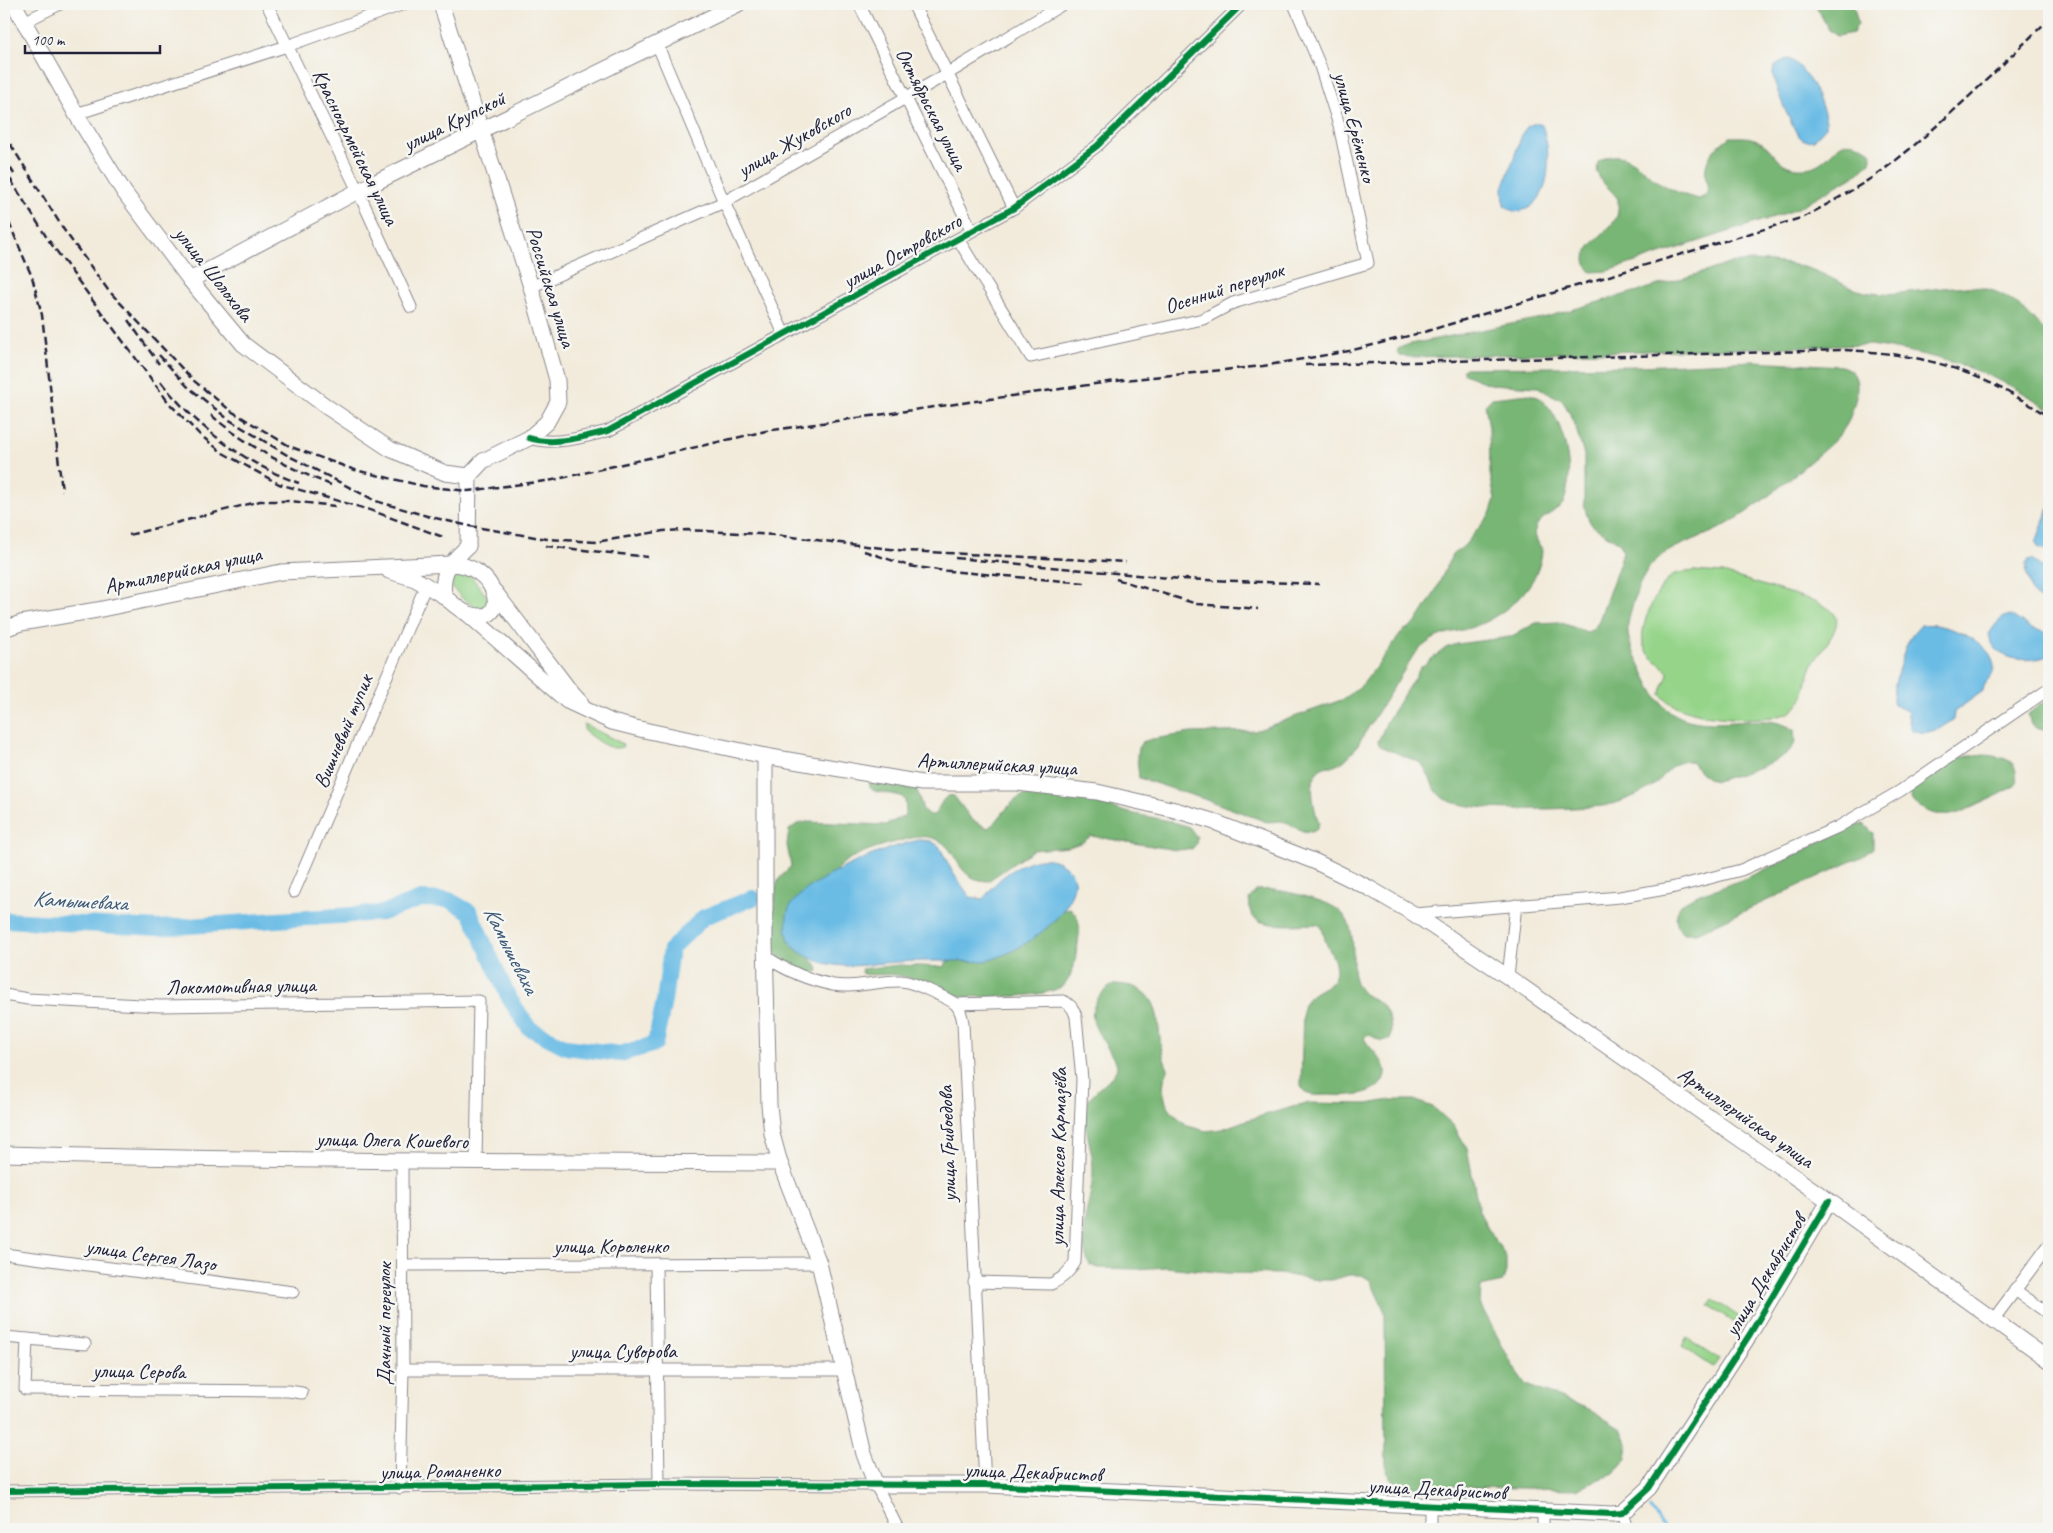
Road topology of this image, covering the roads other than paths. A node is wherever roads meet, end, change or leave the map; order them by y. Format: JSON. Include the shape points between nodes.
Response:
{"nodes":[{"id":1,"x":14,"y":4,"type":"edge"},
{"id":2,"x":60,"y":4,"type":"edge"},
{"id":3,"x":269,"y":4,"type":"edge"},
{"id":4,"x":404,"y":4,"type":"edge"},
{"id":5,"x":442,"y":4,"type":"edge"},
{"id":6,"x":738,"y":4,"type":"edge"},
{"id":7,"x":859,"y":4,"type":"edge"},
{"id":8,"x":913,"y":4,"type":"edge"},
{"id":9,"x":1063,"y":4,"type":"edge"},
{"id":10,"x":1242,"y":4,"type":"edge"},
{"id":11,"x":1294,"y":4,"type":"edge"},
{"id":12,"x":24,"y":22,"type":"junction"},
{"id":13,"x":657,"y":44,"type":"junction"},
{"id":14,"x":287,"y":46,"type":"junction"},
{"id":15,"x":947,"y":74,"type":"junction"},
{"id":16,"x":906,"y":98,"type":"junction"},
{"id":17,"x":76,"y":114,"type":"junction"},
{"id":18,"x":480,"y":132,"type":"junction"},
{"id":19,"x":358,"y":190,"type":"junction"},
{"id":20,"x":724,"y":202,"type":"junction"},
{"id":21,"x":1014,"y":208,"type":"junction"},
{"id":22,"x":972,"y":231,"type":"junction"},
{"id":23,"x":958,"y":239,"type":"junction"},
{"id":24,"x":1368,"y":263,"type":"joint"},
{"id":25,"x":190,"y":280,"type":"junction"},
{"id":26,"x":531,"y":287,"type":"junction"},
{"id":27,"x":411,"y":306,"type":"dead end"},
{"id":28,"x":784,"y":334,"type":"junction"},
{"id":29,"x":530,"y":438,"type":"junction"},
{"id":30,"x":469,"y":476,"type":"junction"},
{"id":31,"x":468,"y":546,"type":"junction"},
{"id":32,"x":450,"y":564,"type":"junction"},
{"id":33,"x":372,"y":568,"type":"junction"},
{"id":34,"x":482,"y":575,"type":"junction"},
{"id":35,"x":426,"y":585,"type":"junction"},
{"id":36,"x":495,"y":592,"type":"junction"},
{"id":37,"x":444,"y":596,"type":"junction"},
{"id":38,"x":468,"y":614,"type":"junction"},
{"id":39,"x":4,"y":629,"type":"edge"},
{"id":40,"x":2049,"y":689,"type":"edge"},
{"id":41,"x":591,"y":712,"type":"junction"},
{"id":42,"x":765,"y":756,"type":"junction"},
{"id":43,"x":294,"y":892,"type":"dead end"},
{"id":44,"x":1516,"y":905,"type":"junction"},
{"id":45,"x":1414,"y":914,"type":"junction"},
{"id":46,"x":766,"y":957,"type":"junction"},
{"id":47,"x":1508,"y":977,"type":"junction"},
{"id":48,"x":4,"y":994,"type":"edge"},
{"id":49,"x":957,"y":1004,"type":"junction"},
{"id":50,"x":4,"y":1154,"type":"edge"},
{"id":51,"x":402,"y":1161,"type":"junction"},
{"id":52,"x":476,"y":1162,"type":"junction"},
{"id":53,"x":780,"y":1163,"type":"junction"},
{"id":54,"x":1828,"y":1201,"type":"junction"},
{"id":55,"x":2049,"y":1245,"type":"edge"},
{"id":56,"x":4,"y":1254,"type":"edge"},
{"id":57,"x":819,"y":1263,"type":"junction"},
{"id":58,"x":656,"y":1264,"type":"junction"},
{"id":59,"x":403,"y":1265,"type":"junction"},
{"id":60,"x":974,"y":1282,"type":"junction"},
{"id":61,"x":2015,"y":1290,"type":"junction"},
{"id":62,"x":293,"y":1292,"type":"dead end"},
{"id":63,"x":2049,"y":1314,"type":"edge"},
{"id":64,"x":1993,"y":1320,"type":"junction"},
{"id":65,"x":4,"y":1337,"type":"edge"},
{"id":66,"x":27,"y":1339,"type":"junction"},
{"id":67,"x":85,"y":1344,"type":"dead end"},
{"id":68,"x":2049,"y":1360,"type":"edge"},
{"id":69,"x":403,"y":1370,"type":"junction"},
{"id":70,"x":657,"y":1370,"type":"junction"},
{"id":71,"x":843,"y":1370,"type":"junction"},
{"id":72,"x":302,"y":1393,"type":"dead end"},
{"id":73,"x":659,"y":1484,"type":"junction"},
{"id":74,"x":876,"y":1485,"type":"junction"},
{"id":75,"x":985,"y":1485,"type":"junction"},
{"id":76,"x":400,"y":1488,"type":"junction"},
{"id":77,"x":4,"y":1491,"type":"edge"},
{"id":78,"x":1430,"y":1505,"type":"junction"},
{"id":79,"x":1543,"y":1510,"type":"junction"},
{"id":80,"x":1622,"y":1513,"type":"junction"},
{"id":81,"x":898,"y":1529,"type":"edge"},
{"id":82,"x":1430,"y":1529,"type":"edge"},
{"id":83,"x":1543,"y":1529,"type":"edge"},
{"id":84,"x":1627,"y":1529,"type":"edge"}],
"edges":[{"from":1,"to":12,"type":"street","name":"улица Шолохова"},
{"from":2,"to":12,"type":"street"},
{"from":3,"to":14,"type":"street","name":"Красноармейская улица"},
{"from":4,"to":14,"type":"street"},
{"from":5,"to":18,"type":"street","name":"Российская улица"},
{"from":6,"to":13,"type":"street","name":"улица Крупской"},
{"from":7,"to":16,"type":"street","name":"Октябрьская улица"},
{"from":8,"to":15,"type":"street","name":"Октябрьская улица"},
{"from":9,"to":15,"type":"street","name":"улица Жуковского"},
{"from":10,"to":21,"type":"street","name":"улица Островского","via":[[1097,146]]},
{"from":11,"to":24,"type":"street","name":"улица Ерёменко","via":[[1320,66],[1339,125]]},
{"from":12,"to":17,"type":"street","name":"улица Шолохова"},
{"from":13,"to":18,"type":"street","name":"улица Крупской"},
{"from":13,"to":20,"type":"street"},
{"from":14,"to":17,"type":"street"},
{"from":14,"to":19,"type":"street","name":"Красноармейская улица"},
{"from":15,"to":16,"type":"street","name":"улица Жуковского"},
{"from":15,"to":21,"type":"street","name":"Октябрьская улица"},
{"from":16,"to":20,"type":"street","name":"улица Жуковского"},
{"from":16,"to":22,"type":"street","name":"Октябрьская улица"},
{"from":17,"to":25,"type":"street","name":"улица Шолохова","via":[[124,192]]},
{"from":18,"to":19,"type":"street","name":"улица Крупской"},
{"from":18,"to":26,"type":"street","name":"Российская улица"},
{"from":19,"to":25,"type":"street","name":"улица Крупской"},
{"from":19,"to":27,"type":"street","name":"Красноармейская улица"},
{"from":20,"to":26,"type":"street","name":"улица Жуковского"},
{"from":20,"to":28,"type":"street"},
{"from":21,"to":22,"type":"street","name":"улица Островского"},
{"from":22,"to":23,"type":"street","name":"улица Островского"},
{"from":23,"to":24,"type":"street","name":"Осенний переулок","via":[[1032,356],[1203,319],[1233,304]]},
{"from":23,"to":28,"type":"street","name":"улица Островского"},
{"from":25,"to":30,"type":"street","name":"улица Шолохова","via":[[242,344],[327,407],[390,449],[444,473]]},
{"from":26,"to":29,"type":"street","name":"Российская улица","via":[[557,380],[558,402],[547,422]]},
{"from":28,"to":29,"type":"street","name":"улица Островского","via":[[608,432],[542,442]]},
{"from":29,"to":30,"type":"street","name":"Российская улица","via":[[483,461]]},
{"from":30,"to":31,"type":"street"},
{"from":31,"to":32,"type":"street"},
{"from":31,"to":34,"type":"street","name":"Артиллерийская улица"},
{"from":32,"to":33,"type":"street","name":"Артиллерийская улица"},
{"from":32,"to":34,"type":"street","name":"Артиллерийская улица","via":[[468,566]]},
{"from":32,"to":37,"type":"street","via":[[444,575]]},
{"from":33,"to":35,"type":"street","name":"Артиллерийская улица","via":[[398,572]]},
{"from":33,"to":39,"type":"street","name":"Артиллерийская улица","via":[[263,575],[96,610],[21,622]]},
{"from":34,"to":36,"type":"street","name":"Артиллерийская улица"},
{"from":35,"to":37,"type":"street","name":"Артиллерийская улица"},
{"from":35,"to":43,"type":"street","name":"Вишневый тупик"},
{"from":36,"to":38,"type":"street","via":[[492,611],[487,615]]},
{"from":36,"to":41,"type":"street","name":"Артиллерийская улица","via":[[570,691]]},
{"from":37,"to":38,"type":"street","name":"Артиллерийская улица"},
{"from":38,"to":41,"type":"street","name":"Артиллерийская улица","via":[[566,702]]},
{"from":40,"to":44,"type":"street","via":[[1900,791],[1838,827],[1741,870],[1620,897]]},
{"from":41,"to":42,"type":"street","name":"Артиллерийская улица","via":[[612,722]]},
{"from":42,"to":45,"type":"street","name":"Артиллерийская улица","via":[[922,783],[1017,782],[1142,802],[1212,821],[1316,862]]},
{"from":42,"to":46,"type":"street"},
{"from":44,"to":45,"type":"street"},
{"from":44,"to":47,"type":"street"},
{"from":45,"to":47,"type":"street","name":"Артиллерийская улица"},
{"from":46,"to":49,"type":"street","via":[[787,971],[814,980],[853,987],[903,981]]},
{"from":46,"to":53,"type":"street","via":[[769,1105]]},
{"from":47,"to":54,"type":"street","name":"Артиллерийская улица"},
{"from":48,"to":52,"type":"street","name":"Локомотивная улица","via":[[28,999],[160,1006],[479,1001]]},
{"from":49,"to":60,"type":"street","name":"улица Грибоедова","via":[[964,1023]]},
{"from":49,"to":60,"type":"street","name":"улица Алексея Кармазёва","via":[[1064,1001],[1070,1004],[1076,1017],[1082,1079],[1075,1262],[1060,1280],[1050,1284]]},
{"from":50,"to":51,"type":"street","name":"улица Олега Кошевого"},
{"from":51,"to":52,"type":"street","name":"улица Олега Кошевого"},
{"from":51,"to":59,"type":"street","name":"Дачный переулок"},
{"from":52,"to":53,"type":"street","name":"улица Олега Кошевого"},
{"from":53,"to":57,"type":"street"},
{"from":54,"to":64,"type":"street","name":"Артиллерийская улица"},
{"from":54,"to":80,"type":"street","name":"улица Декабристов","via":[[1755,1326],[1648,1488]]},
{"from":55,"to":61,"type":"street"},
{"from":56,"to":62,"type":"street","name":"улица Сергея Лазо"},
{"from":57,"to":58,"type":"street","name":"улица Короленко"},
{"from":57,"to":71,"type":"street"},
{"from":58,"to":59,"type":"street","name":"улица Короленко"},
{"from":58,"to":70,"type":"street"},
{"from":59,"to":69,"type":"street","name":"Дачный переулок"},
{"from":60,"to":75,"type":"street","name":"улица Грибоедова"},
{"from":61,"to":63,"type":"street"},
{"from":61,"to":64,"type":"street"},
{"from":64,"to":68,"type":"street","name":"Артиллерийская улица"},
{"from":65,"to":66,"type":"street"},
{"from":66,"to":67,"type":"street"},
{"from":66,"to":72,"type":"street","name":"улица Серова","via":[[25,1389]]},
{"from":69,"to":70,"type":"street","name":"улица Суворова"},
{"from":69,"to":76,"type":"street","name":"Дачный переулок"},
{"from":70,"to":71,"type":"street","name":"улица Суворова"},
{"from":70,"to":73,"type":"street"},
{"from":71,"to":74,"type":"street","via":[[864,1454]]},
{"from":73,"to":74,"type":"street","name":"улица Романенко"},
{"from":73,"to":76,"type":"street","name":"улица Романенко"},
{"from":74,"to":75,"type":"street","name":"улица Декабристов"},
{"from":74,"to":81,"type":"street"},
{"from":75,"to":78,"type":"street","name":"улица Декабристов"},
{"from":76,"to":77,"type":"street","name":"улица Романенко"},
{"from":78,"to":79,"type":"street","name":"улица Декабристов"},
{"from":78,"to":82,"type":"street","name":"улица Декабристов"},
{"from":79,"to":80,"type":"street","name":"улица Декабристов"},
{"from":79,"to":83,"type":"street"},
{"from":80,"to":84,"type":"street"}]}
